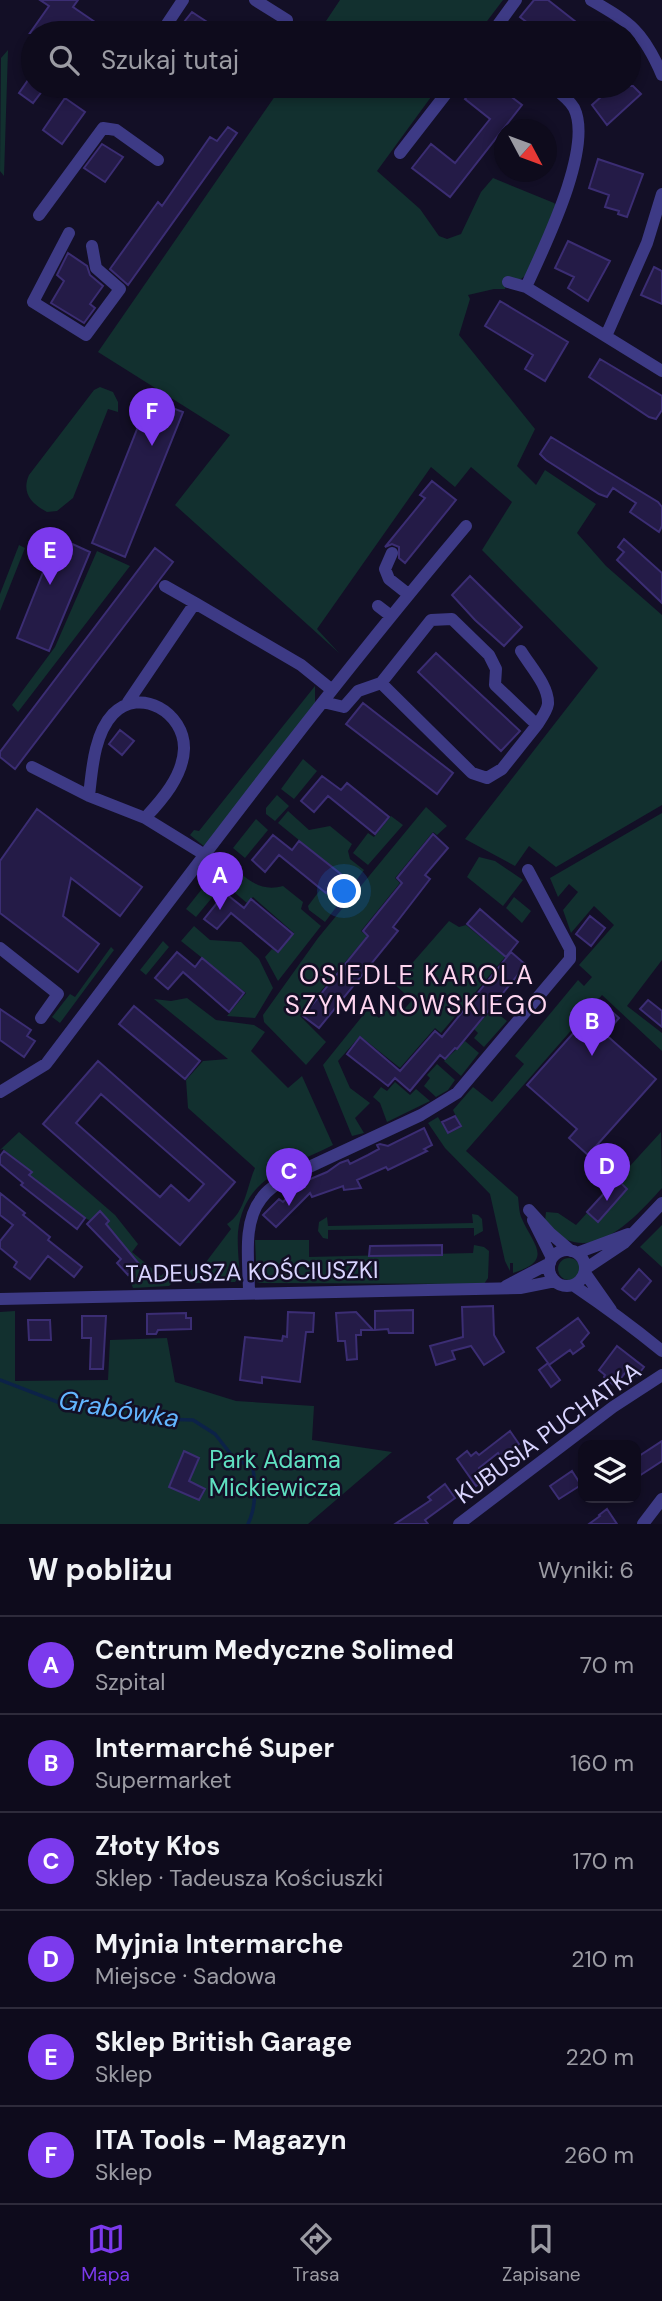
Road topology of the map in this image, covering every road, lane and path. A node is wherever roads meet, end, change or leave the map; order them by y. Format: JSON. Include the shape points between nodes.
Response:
{"nodes":[{"id":1,"x":183,"y":0,"type":"edge"},
{"id":2,"x":255,"y":0,"type":"edge"},
{"id":3,"x":516,"y":0,"type":"edge"},
{"id":4,"x":591,"y":0,"type":"edge"},
{"id":5,"x":168,"y":21,"type":"edge"},
{"id":6,"x":286,"y":21,"type":"edge"},
{"id":7,"x":501,"y":21,"type":"edge"},
{"id":8,"x":627,"y":21,"type":"edge"},
{"id":9,"x":641,"y":37,"type":"edge"},
{"id":10,"x":662,"y":75,"type":"edge"},
{"id":11,"x":443,"y":98,"type":"edge"},
{"id":12,"x":565,"y":98,"type":"edge"},
{"id":13,"x":400,"y":153,"type":"dead end"},
{"id":14,"x":158,"y":160,"type":"dead end"},
{"id":15,"x":662,"y":194,"type":"edge"},
{"id":16,"x":39,"y":215,"type":"dead end"},
{"id":17,"x":69,"y":233,"type":"dead end"},
{"id":18,"x":92,"y":246,"type":"dead end"},
{"id":19,"x":508,"y":282,"type":"dead end"},
{"id":20,"x":526,"y":287,"type":"junction"},
{"id":21,"x":606,"y":336,"type":"junction"},
{"id":22,"x":662,"y":371,"type":"edge"},
{"id":23,"x":466,"y":526,"type":"dead end"},
{"id":24,"x":392,"y":553,"type":"dead end"},
{"id":25,"x":165,"y":586,"type":"dead end"},
{"id":26,"x":408,"y":594,"type":"junction"},
{"id":27,"x":195,"y":603,"type":"junction"},
{"id":28,"x":378,"y":606,"type":"dead end"},
{"id":29,"x":391,"y":616,"type":"junction"},
{"id":30,"x":521,"y":651,"type":"dead end"},
{"id":31,"x":381,"y":683,"type":"junction"},
{"id":32,"x":332,"y":690,"type":"junction"},
{"id":33,"x":128,"y":702,"type":"junction"},
{"id":34,"x":323,"y":702,"type":"junction"},
{"id":35,"x":537,"y":725,"type":"junction"},
{"id":36,"x":32,"y":767,"type":"dead end"},
{"id":37,"x":89,"y":796,"type":"junction"},
{"id":38,"x":145,"y":818,"type":"junction"},
{"id":39,"x":205,"y":855,"type":"junction"},
{"id":40,"x":528,"y":870,"type":"dead end"},
{"id":41,"x":0,"y":948,"type":"edge"},
{"id":42,"x":41,"y":1018,"type":"dead end"},
{"id":43,"x":0,"y":1092,"type":"edge"},
{"id":44,"x":662,"y":1202,"type":"edge"},
{"id":45,"x":637,"y":1229,"type":"junction"},
{"id":46,"x":574,"y":1252,"type":"junction"},
{"id":47,"x":551,"y":1260,"type":"junction"},
{"id":48,"x":585,"y":1271,"type":"junction"},
{"id":49,"x":555,"y":1281,"type":"junction"},
{"id":50,"x":573,"y":1285,"type":"junction"},
{"id":51,"x":506,"y":1286,"type":"junction"},
{"id":52,"x":249,"y":1293,"type":"junction"},
{"id":53,"x":0,"y":1299,"type":"edge"},
{"id":54,"x":611,"y":1310,"type":"junction"},
{"id":55,"x":662,"y":1351,"type":"edge"},
{"id":56,"x":661,"y":1379,"type":"edge"},
{"id":57,"x":662,"y":1499,"type":"edge"},
{"id":58,"x":649,"y":1521,"type":"edge"},
{"id":59,"x":459,"y":1524,"type":"edge"}],
"edges":[{"from":1,"to":5,"type":"street"},
{"from":2,"to":6,"type":"street"},
{"from":3,"to":7,"type":"street"},
{"from":4,"to":8,"type":"street"},
{"from":9,"to":10,"type":"street"},
{"from":11,"to":13,"type":"street"},
{"from":12,"to":20,"type":"street","via":[[575,110],[575,155],[565,200]]},
{"from":14,"to":16,"type":"street","via":[[116,130],[103,128]]},
{"from":15,"to":21,"type":"street","via":[[647,243]]},
{"from":17,"to":18,"type":"street","via":[[33,302],[86,335],[120,289],[96,268]]},
{"from":19,"to":20,"type":"street"},
{"from":20,"to":21,"type":"street"},
{"from":21,"to":22,"type":"street"},
{"from":23,"to":26,"type":"street"},
{"from":24,"to":26,"type":"street","via":[[385,569],[389,579]]},
{"from":25,"to":27,"type":"street"},
{"from":26,"to":29,"type":"street"},
{"from":27,"to":32,"type":"street","via":[[301,666]]},
{"from":27,"to":33,"type":"street"},
{"from":28,"to":29,"type":"street"},
{"from":29,"to":32,"type":"street"},
{"from":30,"to":35,"type":"street","via":[[547,696],[548,706]]},
{"from":31,"to":34,"type":"street","via":[[358,691],[344,707]]},
{"from":31,"to":35,"type":"street","via":[[472,773],[487,778],[502,769]]},
{"from":31,"to":35,"type":"street","via":[[431,620],[452,619],[489,654],[495,685]]},
{"from":32,"to":34,"type":"street"},
{"from":33,"to":37,"type":"street","via":[[112,715],[100,738]]},
{"from":33,"to":38,"type":"street","via":[[150,703],[167,712],[180,730],[184,749],[178,774]]},
{"from":34,"to":39,"type":"street"},
{"from":36,"to":37,"type":"street"},
{"from":37,"to":38,"type":"street"},
{"from":38,"to":39,"type":"street"},
{"from":39,"to":43,"type":"street","via":[[46,1065]]},
{"from":40,"to":52,"type":"street","via":[[561,930],[570,959],[457,1093],[421,1115],[292,1175],[261,1197],[252,1214]]},
{"from":41,"to":42,"type":"street","via":[[58,994]]},
{"from":44,"to":45,"type":"street"},
{"from":45,"to":46,"type":"street"},
{"from":45,"to":48,"type":"street"},
{"from":46,"to":47,"type":"street","via":[[561,1252]]},
{"from":46,"to":47,"type":"street","via":[[529,1210]]},
{"from":46,"to":48,"type":"street","via":[[582,1257]]},
{"from":47,"to":49,"type":"street"},
{"from":47,"to":51,"type":"street","name":"TADEUSZA KOŚCIUSZKI"},
{"from":48,"to":50,"type":"street"},
{"from":48,"to":54,"type":"street"},
{"from":49,"to":50,"type":"street"},
{"from":49,"to":51,"type":"street","name":"TADEUSZA KOŚCIUSZKI"},
{"from":50,"to":54,"type":"street"},
{"from":51,"to":52,"type":"street","name":"TADEUSZA KOŚCIUSZKI"},
{"from":52,"to":53,"type":"street","name":"TADEUSZA KOŚCIUSZKI"},
{"from":54,"to":55,"type":"street"},
{"from":56,"to":59,"type":"street","name":"KUBUSIA PUCHATKA","via":[[613,1407]]},
{"from":57,"to":58,"type":"street"}]}
